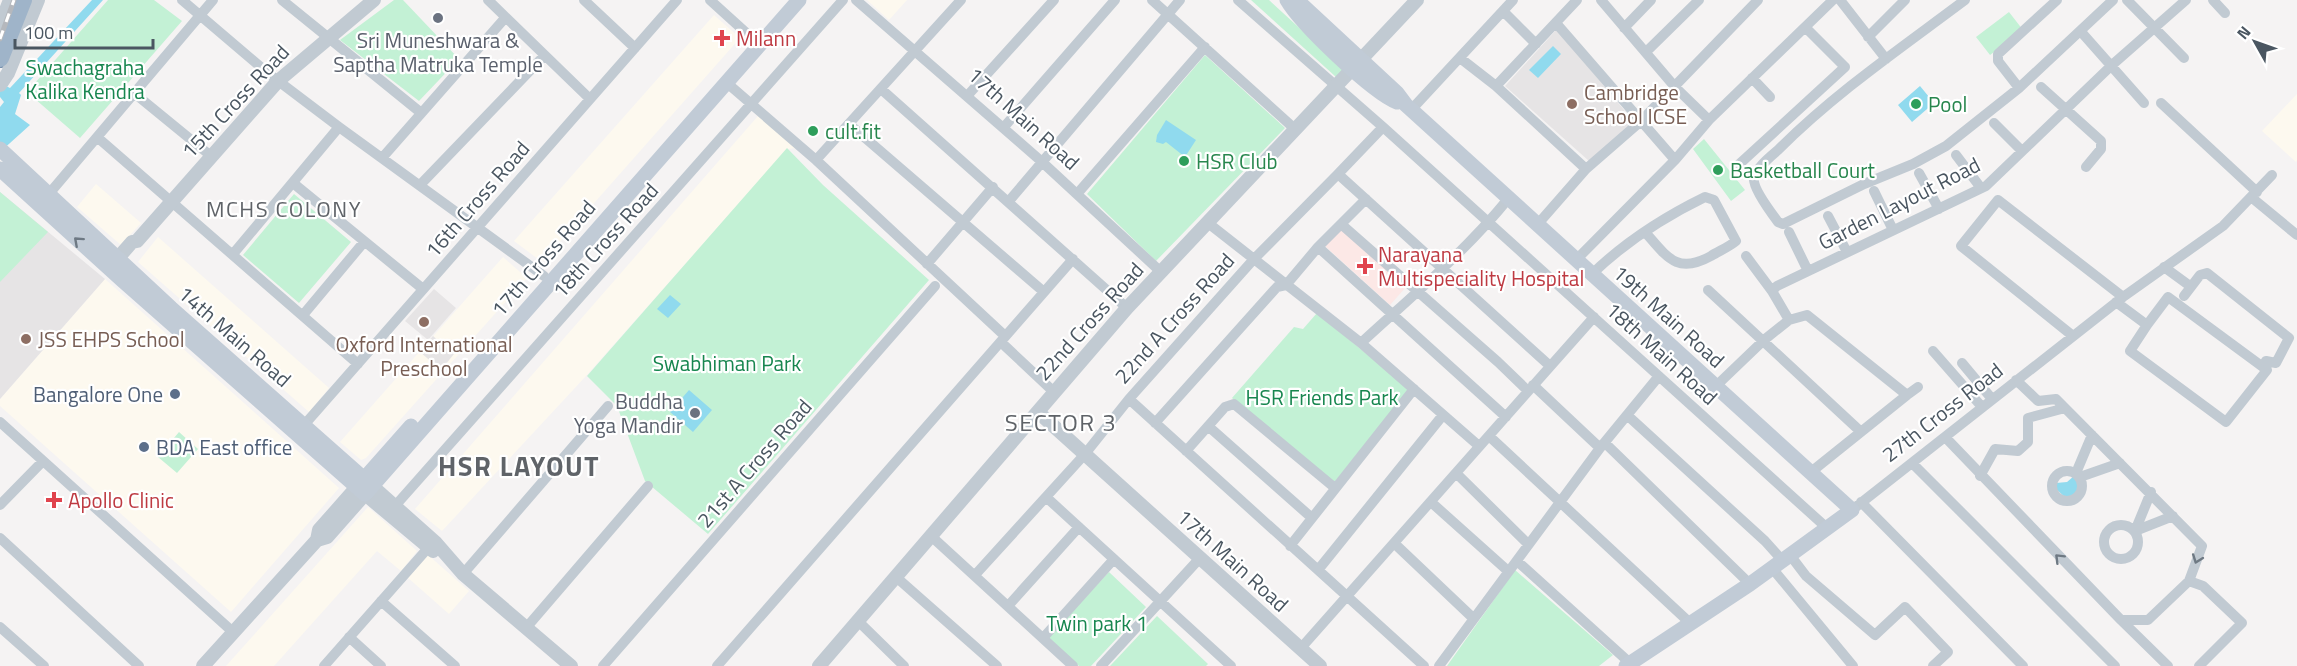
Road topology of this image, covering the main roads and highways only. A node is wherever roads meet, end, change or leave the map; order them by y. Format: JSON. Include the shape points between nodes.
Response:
{"nodes":[{"id":1,"x":23,"y":0,"type":"edge"},
{"id":2,"x":787,"y":0,"type":"edge"},
{"id":3,"x":799,"y":0,"type":"edge"},
{"id":4,"x":1287,"y":0,"type":"edge"},
{"id":5,"x":1293,"y":0,"type":"edge"},
{"id":6,"x":0,"y":58,"type":"edge"},
{"id":7,"x":1357,"y":64,"type":"junction"},
{"id":8,"x":1,"y":150,"type":"edge"},
{"id":9,"x":0,"y":169,"type":"edge"},
{"id":10,"x":116,"y":267,"type":"junction"},
{"id":11,"x":365,"y":486,"type":"junction"},
{"id":12,"x":1856,"y":506,"type":"joint"},
{"id":13,"x":1633,"y":664,"type":"edge"}],
"edges":[{"from":1,"to":6,"type":"highway"},
{"from":2,"to":11,"type":"main road","name":"17th Cross Road"},
{"from":3,"to":11,"type":"main road","name":"17th Cross Road","via":[[735,89]]},
{"from":4,"to":7,"type":"main road","name":"19th Main Road","via":[[1294,12]]},
{"from":5,"to":7,"type":"main road","name":"19th Main Road"},
{"from":7,"to":12,"type":"main road","name":"19th Main Road","via":[[1398,93],[1408,108],[1810,472]]},
{"from":8,"to":10,"type":"main road","name":"14th Main Road"},
{"from":10,"to":9,"type":"main road","name":"14th Main Road","one_way":true},
{"from":10,"to":11,"type":"main road","name":"14th Main Road"},
{"from":10,"to":11,"type":"main road","name":"14th Main Road","via":[[305,424]]},
{"from":12,"to":13,"type":"main road","name":"27th Cross Road"}]}
